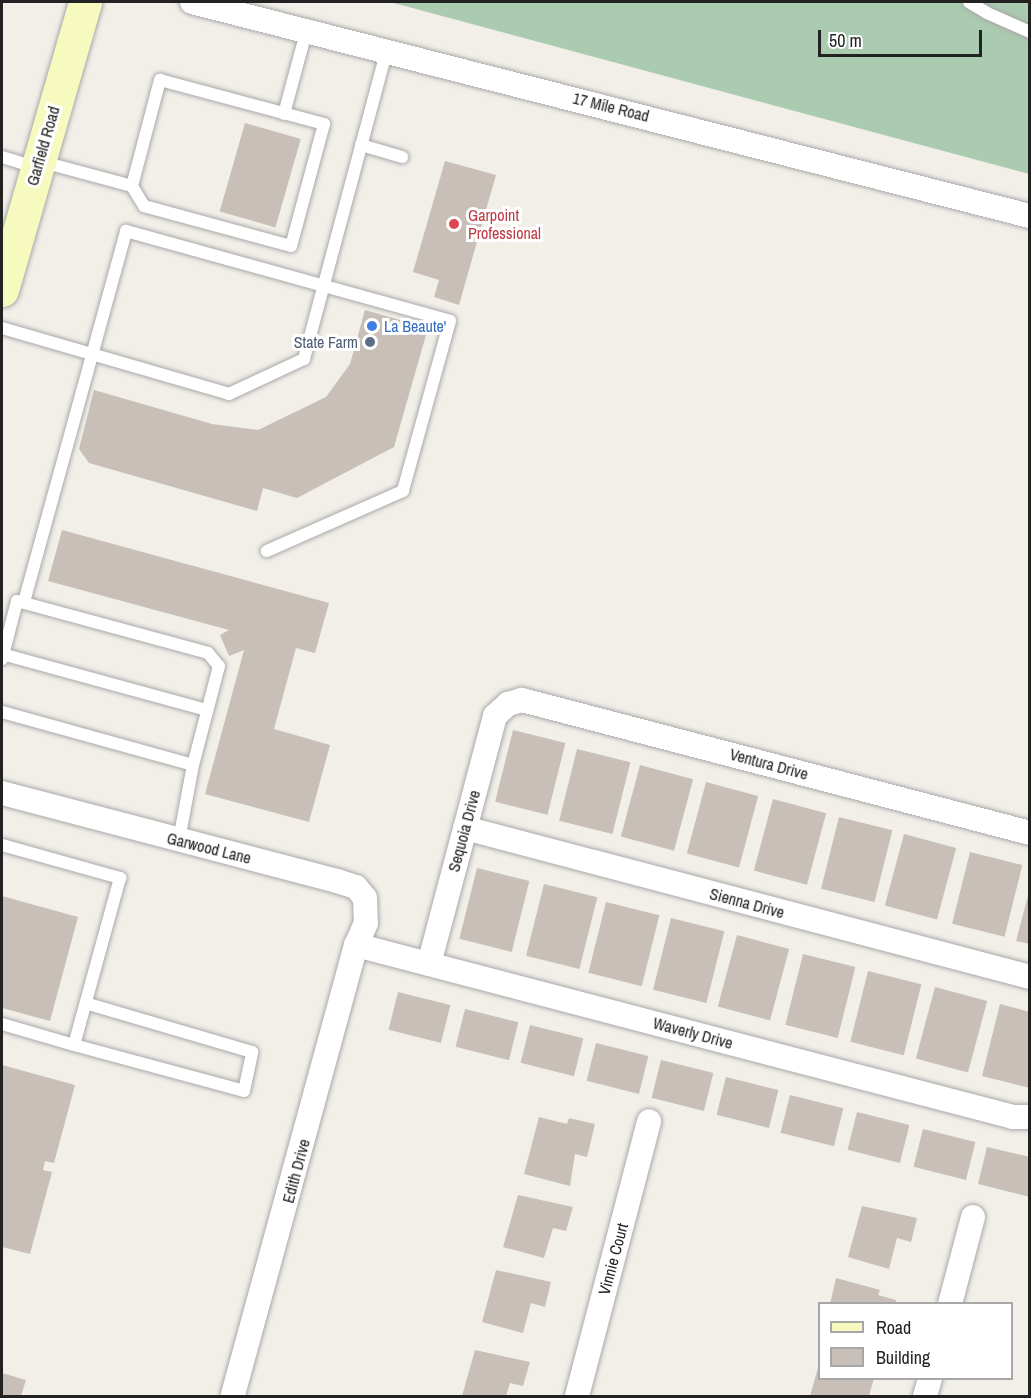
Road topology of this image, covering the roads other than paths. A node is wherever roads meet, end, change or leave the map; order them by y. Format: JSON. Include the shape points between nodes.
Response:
{"nodes":[{"id":1,"x":85,"y":2,"type":"edge"},
{"id":2,"x":192,"y":2,"type":"edge"},
{"id":3,"x":969,"y":2,"type":"edge"},
{"id":4,"x":307,"y":29,"type":"junction"},
{"id":5,"x":1029,"y":32,"type":"edge"},
{"id":6,"x":387,"y":50,"type":"junction"},
{"id":7,"x":284,"y":114,"type":"junction"},
{"id":8,"x":362,"y":145,"type":"junction"},
{"id":9,"x":2,"y":157,"type":"edge"},
{"id":10,"x":402,"y":157,"type":"dead end"},
{"id":11,"x":37,"y":164,"type":"junction"},
{"id":12,"x":132,"y":186,"type":"junction"},
{"id":13,"x":1029,"y":216,"type":"edge"},
{"id":14,"x":324,"y":284,"type":"junction"},
{"id":15,"x":2,"y":290,"type":"edge"},
{"id":16,"x":2,"y":328,"type":"edge"},
{"id":17,"x":91,"y":355,"type":"junction"},
{"id":18,"x":267,"y":551,"type":"dead end"},
{"id":19,"x":24,"y":602,"type":"junction"},
{"id":20,"x":2,"y":656,"type":"edge"},
{"id":21,"x":508,"y":704,"type":"joint"},
{"id":22,"x":207,"y":710,"type":"junction"},
{"id":23,"x":2,"y":712,"type":"edge"},
{"id":24,"x":193,"y":765,"type":"junction"},
{"id":25,"x":2,"y":793,"type":"edge"},
{"id":26,"x":465,"y":828,"type":"junction"},
{"id":27,"x":1029,"y":833,"type":"edge"},
{"id":28,"x":179,"y":840,"type":"junction"},
{"id":29,"x":2,"y":845,"type":"edge"},
{"id":30,"x":356,"y":945,"type":"junction"},
{"id":31,"x":429,"y":964,"type":"junction"},
{"id":32,"x":1029,"y":977,"type":"edge"},
{"id":33,"x":86,"y":1003,"type":"junction"},
{"id":34,"x":2,"y":1024,"type":"edge"},
{"id":35,"x":75,"y":1045,"type":"junction"},
{"id":36,"x":1029,"y":1117,"type":"edge"},
{"id":37,"x":649,"y":1121,"type":"dead end"},
{"id":38,"x":973,"y":1217,"type":"dead end"},
{"id":39,"x":951,"y":1302,"type":"edge"},
{"id":40,"x":929,"y":1380,"type":"edge"},
{"id":41,"x":233,"y":1396,"type":"edge"},
{"id":42,"x":577,"y":1396,"type":"edge"},
{"id":43,"x":925,"y":1396,"type":"edge"}],
"edges":[{"from":1,"to":11,"type":"main road","name":"Garfield Road"},
{"from":2,"to":4,"type":"street","name":"17 Mile Road"},
{"from":3,"to":5,"type":"lane"},
{"from":4,"to":6,"type":"street","name":"17 Mile Road"},
{"from":4,"to":7,"type":"lane"},
{"from":6,"to":8,"type":"lane"},
{"from":6,"to":13,"type":"street","name":"17 Mile Road"},
{"from":7,"to":12,"type":"lane","via":[[160,80]]},
{"from":7,"to":12,"type":"lane","via":[[324,124],[291,246],[144,206]]},
{"from":8,"to":10,"type":"lane"},
{"from":8,"to":14,"type":"lane"},
{"from":9,"to":11,"type":"lane"},
{"from":11,"to":12,"type":"lane"},
{"from":11,"to":15,"type":"main road","name":"Garfield Road"},
{"from":14,"to":17,"type":"lane","via":[[304,359],[229,394]]},
{"from":14,"to":17,"type":"lane","via":[[126,231]]},
{"from":14,"to":18,"type":"lane","via":[[450,321],[403,491]]},
{"from":16,"to":17,"type":"lane"},
{"from":17,"to":19,"type":"lane"},
{"from":19,"to":20,"type":"lane","via":[[17,600]]},
{"from":19,"to":22,"type":"lane","via":[[208,653],[219,666]]},
{"from":20,"to":22,"type":"lane"},
{"from":21,"to":26,"type":"street","name":"Sequoia Drive","via":[[495,716]]},
{"from":21,"to":27,"type":"street","name":"Ventura Drive","via":[[535,702]]},
{"from":22,"to":24,"type":"lane"},
{"from":23,"to":24,"type":"lane"},
{"from":24,"to":28,"type":"lane"},
{"from":25,"to":28,"type":"street","name":"Garwood Lane"},
{"from":26,"to":31,"type":"street","name":"Sequoia Drive"},
{"from":26,"to":32,"type":"street","name":"Sienna Drive"},
{"from":28,"to":30,"type":"street","name":"Garwood Lane","via":[[356,887],[367,911]]},
{"from":29,"to":33,"type":"lane","via":[[120,878]]},
{"from":30,"to":31,"type":"street","name":"Waverly Drive"},
{"from":30,"to":41,"type":"street","name":"Edith Drive"},
{"from":31,"to":36,"type":"street","name":"Waverly Drive","via":[[1013,1117]]},
{"from":33,"to":35,"type":"lane"},
{"from":33,"to":35,"type":"lane","via":[[252,1052],[244,1091]]},
{"from":34,"to":35,"type":"lane"},
{"from":37,"to":42,"type":"street","name":"Vinnie Court"},
{"from":38,"to":39,"type":"street"},
{"from":40,"to":43,"type":"street"}]}
